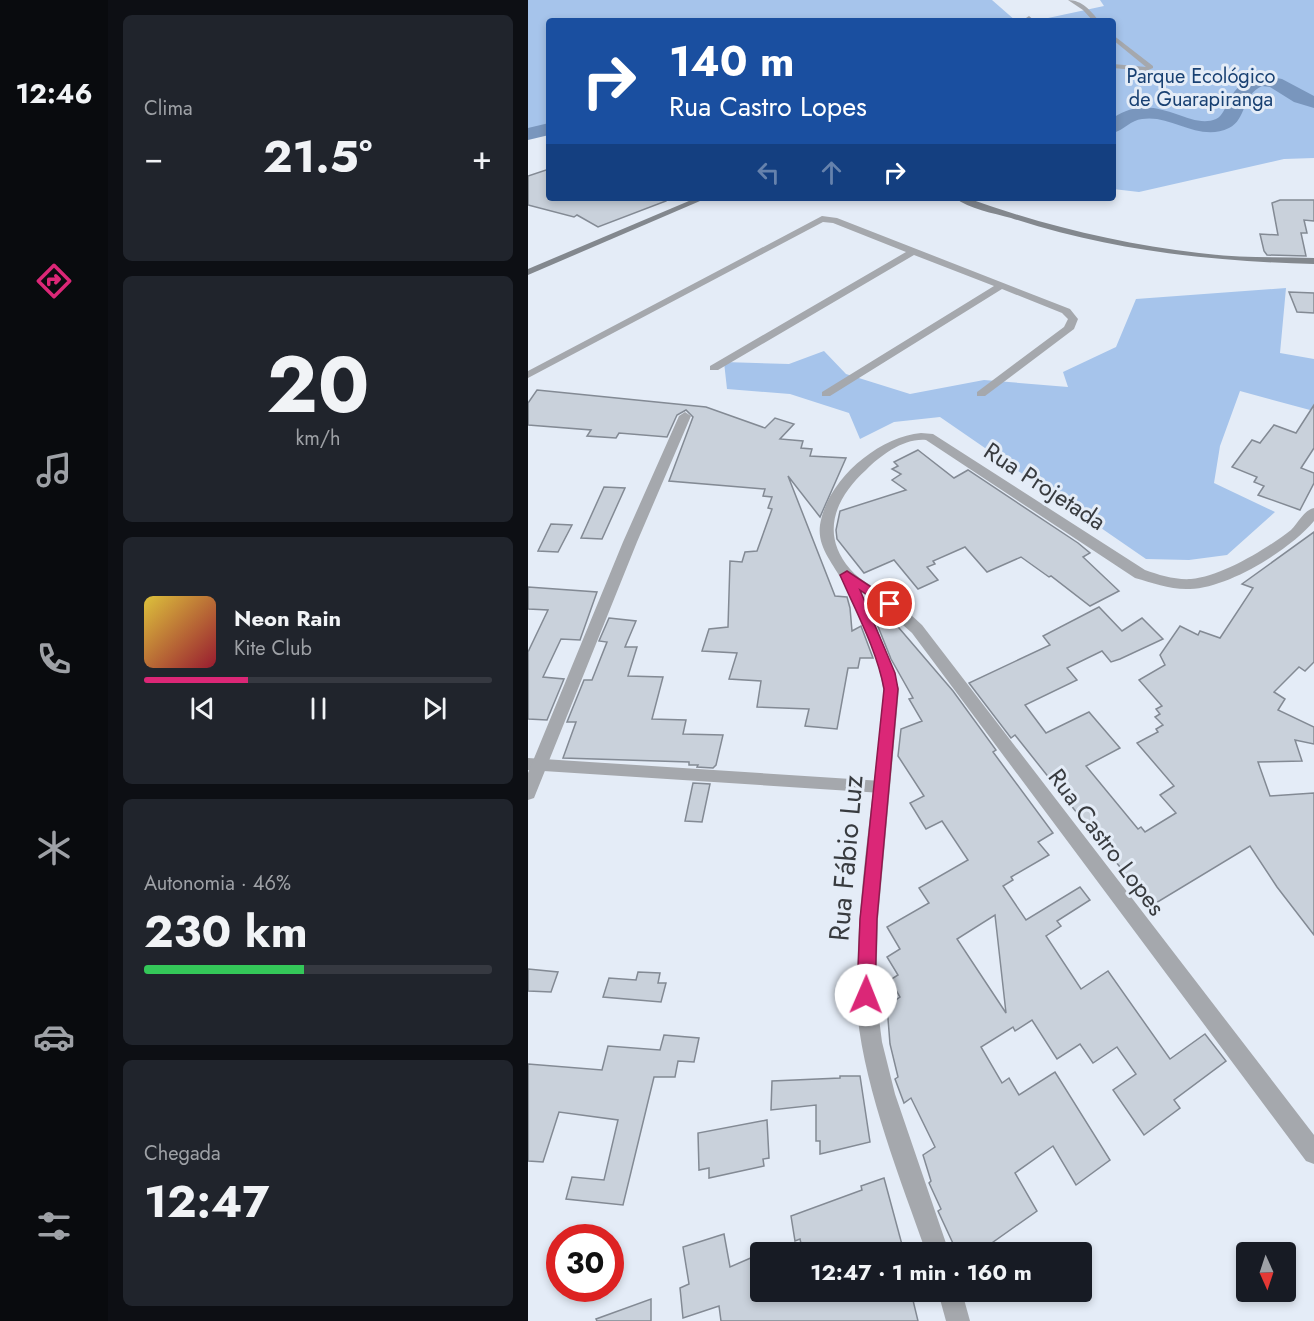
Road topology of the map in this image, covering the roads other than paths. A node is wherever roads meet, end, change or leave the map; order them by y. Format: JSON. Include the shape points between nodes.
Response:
{"nodes":[{"id":1,"x":1071,"y":0,"type":"edge"},
{"id":2,"x":1093,"y":18,"type":"edge"},
{"id":3,"x":1116,"y":39,"type":"edge"},
{"id":4,"x":1116,"y":66,"type":"edge"},
{"id":5,"x":696,"y":201,"type":"edge"},
{"id":6,"x":968,"y":201,"type":"edge"},
{"id":7,"x":914,"y":251,"type":"junction"},
{"id":8,"x":1314,"y":261,"type":"edge"},
{"id":9,"x":528,"y":272,"type":"edge"},
{"id":10,"x":1001,"y":286,"type":"junction"},
{"id":11,"x":714,"y":368,"type":"dead end"},
{"id":12,"x":528,"y":375,"type":"edge"},
{"id":13,"x":826,"y":394,"type":"dead end"},
{"id":14,"x":981,"y":394,"type":"dead end"},
{"id":15,"x":685,"y":416,"type":"dead end"},
{"id":16,"x":1314,"y":512,"type":"edge"},
{"id":17,"x":847,"y":575,"type":"junction"},
{"id":18,"x":534,"y":764,"type":"edge"},
{"id":19,"x":882,"y":787,"type":"junction"},
{"id":20,"x":528,"y":793,"type":"edge"},
{"id":21,"x":1314,"y":1153,"type":"edge"},
{"id":22,"x":935,"y":1242,"type":"edge"},
{"id":23,"x":953,"y":1302,"type":"edge"},
{"id":24,"x":958,"y":1321,"type":"edge"}],
"edges":[{"from":1,"to":2,"type":"street"},
{"from":3,"to":4,"type":"street","via":[[1151,67]]},
{"from":5,"to":9,"type":"main road"},
{"from":6,"to":8,"type":"main road","via":[[1031,223],[1104,240],[1200,256]]},
{"from":7,"to":10,"type":"street"},
{"from":7,"to":11,"type":"street"},
{"from":7,"to":12,"type":"street","via":[[822,219]]},
{"from":10,"to":13,"type":"street"},
{"from":10,"to":14,"type":"street","via":[[1066,311],[1073,319],[1069,329]]},
{"from":15,"to":18,"type":"street"},
{"from":16,"to":17,"type":"street","name":"Rua Projetada","via":[[1295,533],[1211,581],[1172,582],[1140,574],[929,436],[915,435],[857,469],[834,505],[826,534]]},
{"from":17,"to":19,"type":"street","name":"Rua Fábio Luz","via":[[891,689]]},
{"from":17,"to":21,"type":"street","name":"Rua Castro Lopes","via":[[890,604],[916,629]]},
{"from":18,"to":19,"type":"lane"},
{"from":18,"to":20,"type":"street"},
{"from":19,"to":22,"type":"street","name":"Rua Fábio Luz","via":[[868,919],[866,995],[884,1094]]},
{"from":23,"to":24,"type":"street"}]}
